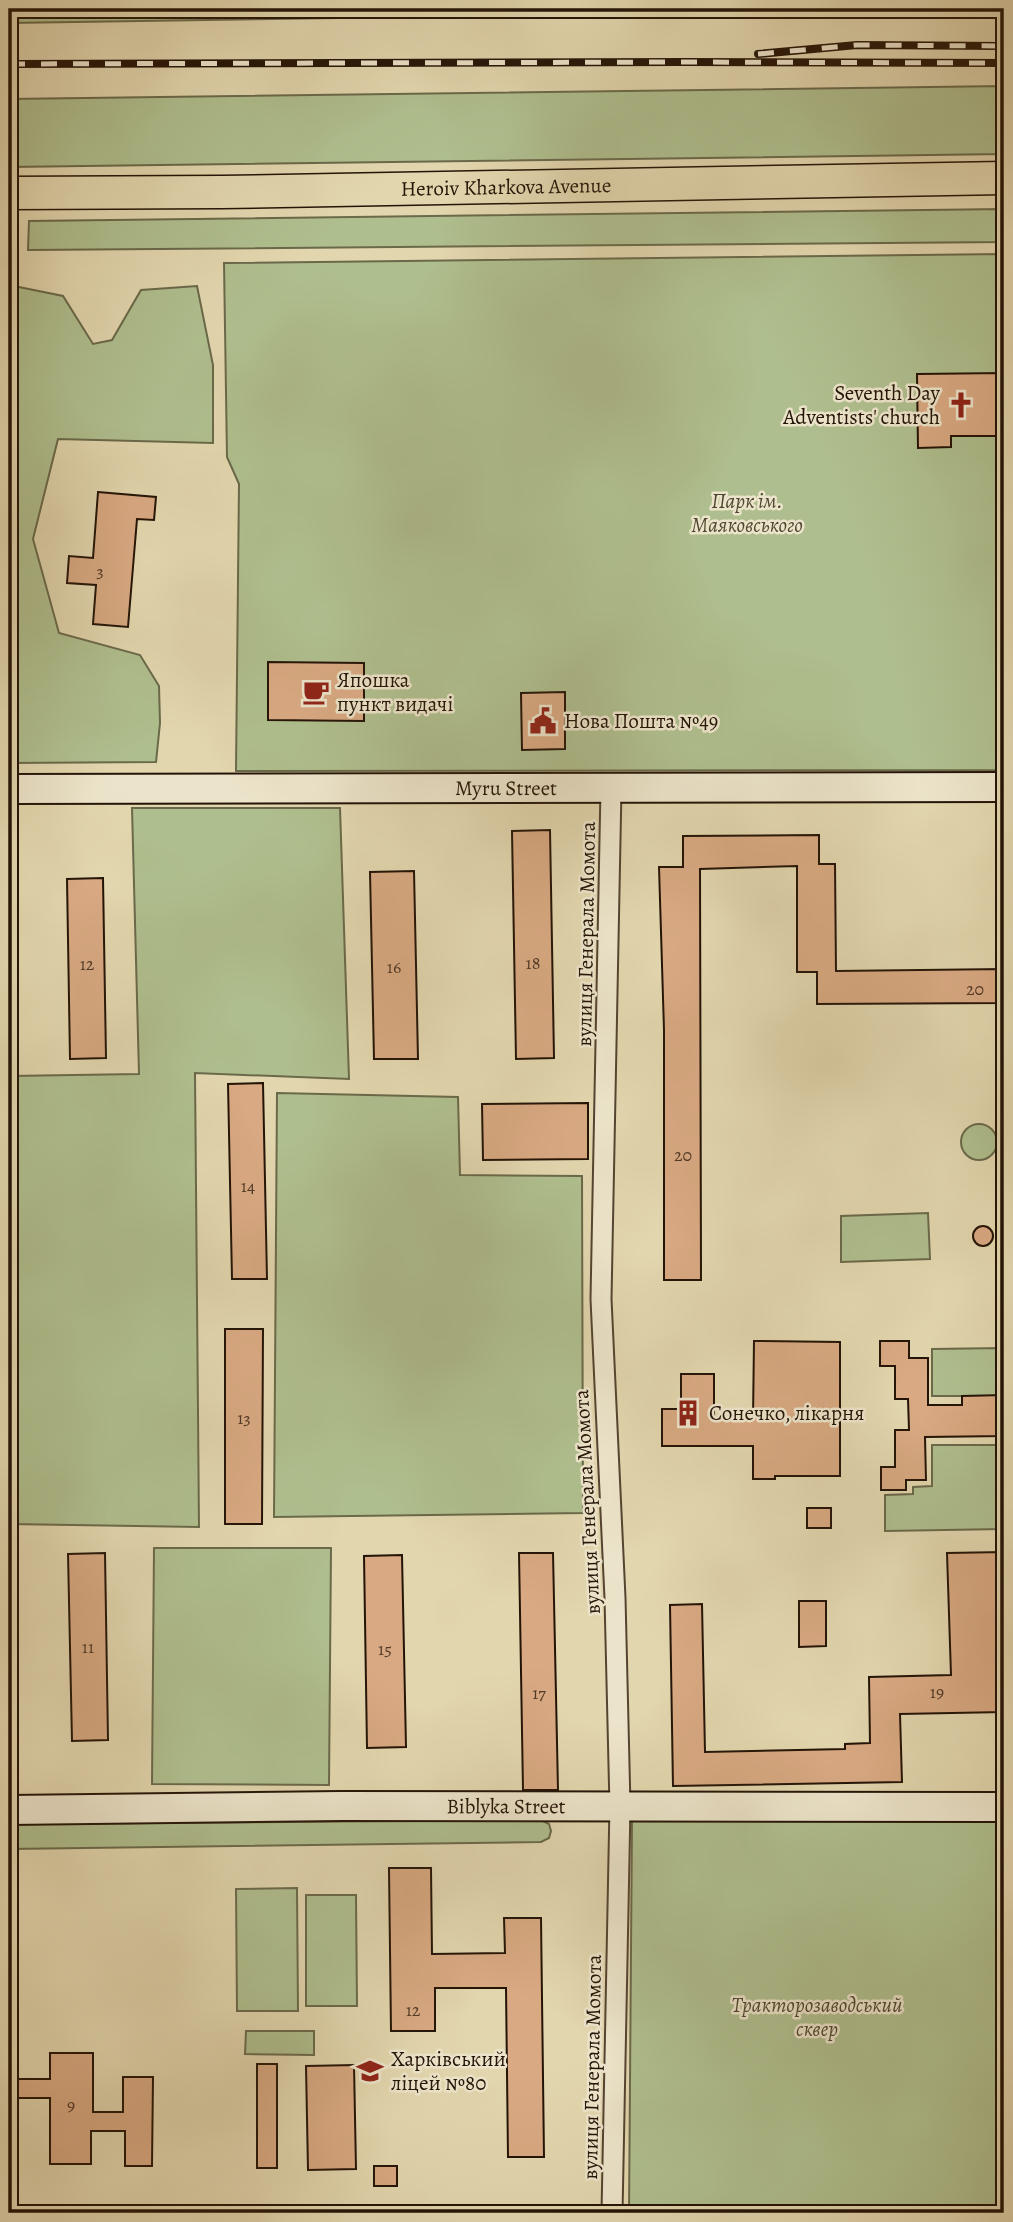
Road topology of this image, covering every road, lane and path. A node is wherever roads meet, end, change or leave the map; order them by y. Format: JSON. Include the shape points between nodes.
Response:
{"nodes":[{"id":1,"x":1004,"y":178,"type":"edge"},
{"id":2,"x":9,"y":193,"type":"edge"},
{"id":3,"x":1004,"y":787,"type":"edge"},
{"id":4,"x":611,"y":788,"type":"junction"},
{"id":5,"x":9,"y":789,"type":"edge"},
{"id":6,"x":620,"y":1806,"type":"junction"},
{"id":7,"x":1004,"y":1807,"type":"edge"},
{"id":8,"x":9,"y":1810,"type":"edge"},
{"id":9,"x":612,"y":2213,"type":"edge"}],
"edges":[{"from":1,"to":2,"type":"main road","name":"Heroiv Kharkova Avenue"},
{"from":3,"to":4,"type":"street","name":"Myru Street"},
{"from":4,"to":5,"type":"street","name":"Myru Street"},
{"from":4,"to":6,"type":"street","name":"вулиця Генерала Момота","via":[[601,1299]]},
{"from":6,"to":7,"type":"street","name":"Biblyka Street"},
{"from":6,"to":8,"type":"street","name":"Biblyka Street"},
{"from":6,"to":9,"type":"street","name":"вулиця Генерала Момота"}]}
